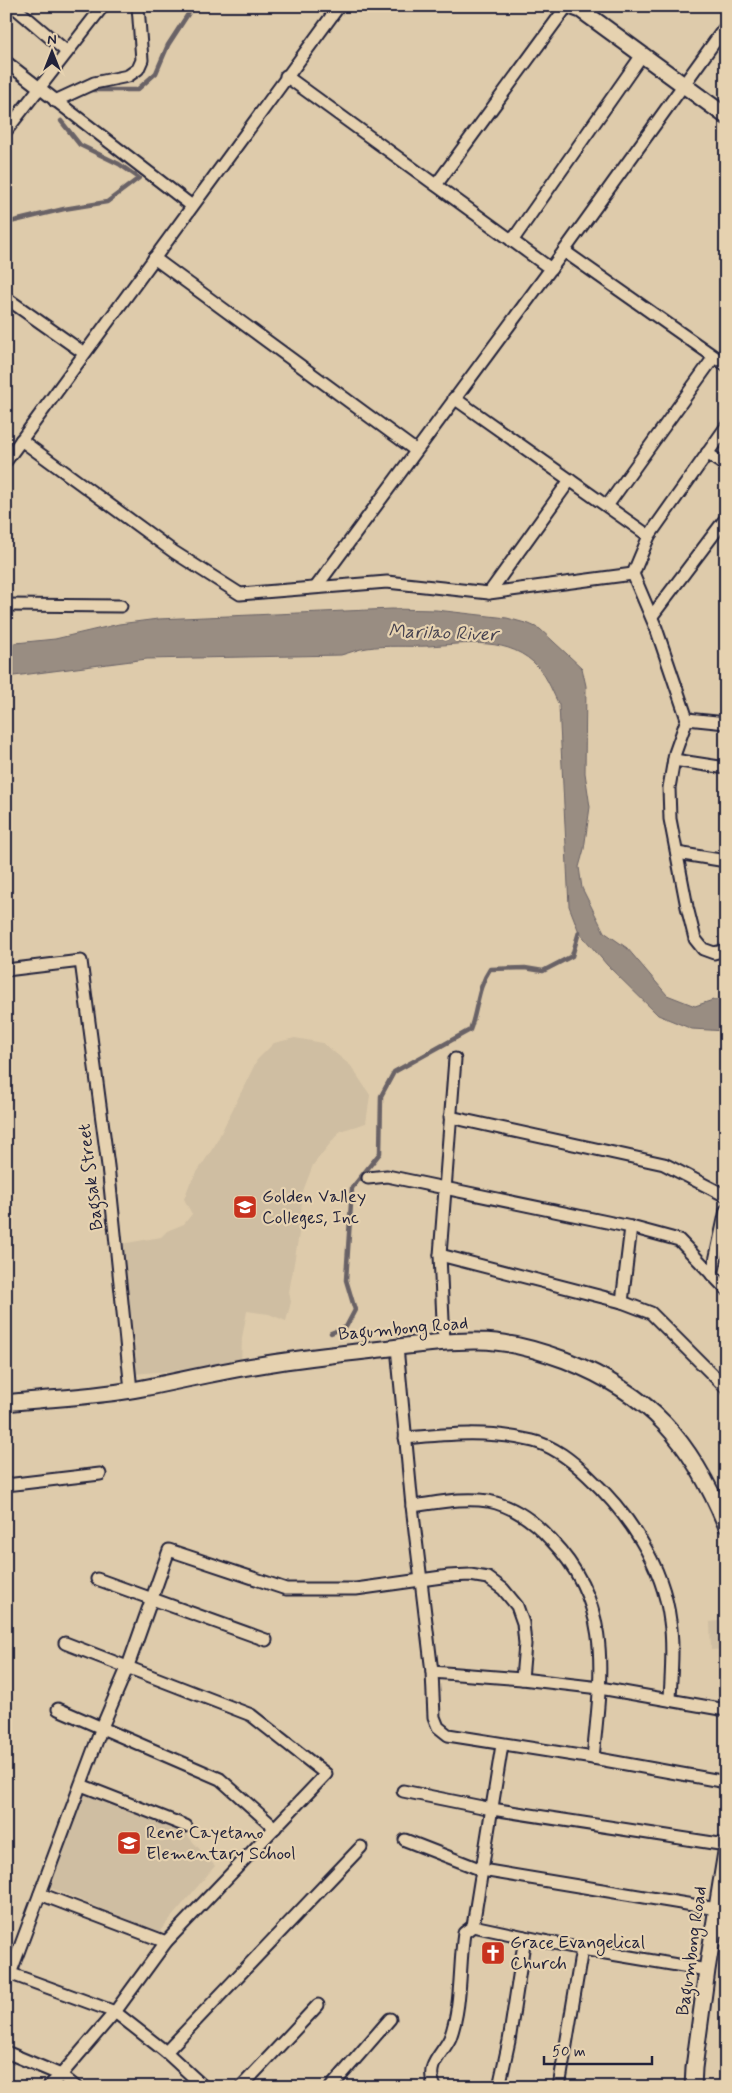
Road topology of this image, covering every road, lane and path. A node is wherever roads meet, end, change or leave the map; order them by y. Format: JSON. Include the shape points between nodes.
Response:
{"nodes":[{"id":1,"x":13,"y":6,"type":"edge"},
{"id":2,"x":138,"y":6,"type":"edge"},
{"id":3,"x":339,"y":6,"type":"edge"},
{"id":4,"x":575,"y":7,"type":"edge"},
{"id":5,"x":100,"y":8,"type":"edge"},
{"id":6,"x":726,"y":26,"type":"edge"},
{"id":7,"x":67,"y":52,"type":"junction"},
{"id":8,"x":642,"y":55,"type":"junction"},
{"id":9,"x":6,"y":62,"type":"edge"},
{"id":10,"x":286,"y":76,"type":"junction"},
{"id":11,"x":683,"y":86,"type":"junction"},
{"id":12,"x":39,"y":88,"type":"junction"},
{"id":13,"x":56,"y":100,"type":"junction"},
{"id":14,"x":724,"y":110,"type":"edge"},
{"id":15,"x":7,"y":129,"type":"edge"},
{"id":16,"x":436,"y":186,"type":"junction"},
{"id":17,"x":192,"y":206,"type":"junction"},
{"id":18,"x":512,"y":241,"type":"junction"},
{"id":19,"x":564,"y":251,"type":"junction"},
{"id":20,"x":154,"y":258,"type":"junction"},
{"id":21,"x":551,"y":269,"type":"junction"},
{"id":22,"x":6,"y":298,"type":"edge"},
{"id":23,"x":84,"y":353,"type":"junction"},
{"id":24,"x":714,"y":357,"type":"junction"},
{"id":25,"x":726,"y":365,"type":"edge"},
{"id":26,"x":454,"y":398,"type":"junction"},
{"id":27,"x":726,"y":427,"type":"edge"},
{"id":28,"x":21,"y":440,"type":"junction"},
{"id":29,"x":415,"y":450,"type":"junction"},
{"id":30,"x":707,"y":453,"type":"junction"},
{"id":31,"x":6,"y":461,"type":"edge"},
{"id":32,"x":726,"y":466,"type":"edge"},
{"id":33,"x":570,"y":480,"type":"junction"},
{"id":34,"x":607,"y":506,"type":"junction"},
{"id":35,"x":726,"y":518,"type":"edge"},
{"id":36,"x":649,"y":536,"type":"junction"},
{"id":37,"x":632,"y":574,"type":"junction"},
{"id":38,"x":316,"y":587,"type":"junction"},
{"id":39,"x":488,"y":593,"type":"junction"},
{"id":40,"x":6,"y":605,"type":"edge"},
{"id":41,"x":121,"y":606,"type":"dead end"},
{"id":42,"x":652,"y":616,"type":"junction"},
{"id":43,"x":687,"y":719,"type":"junction"},
{"id":44,"x":726,"y":723,"type":"edge"},
{"id":45,"x":674,"y":760,"type":"junction"},
{"id":46,"x":726,"y":768,"type":"edge"},
{"id":47,"x":677,"y":853,"type":"junction"},
{"id":48,"x":726,"y":861,"type":"edge"},
{"id":49,"x":726,"y":950,"type":"edge"},
{"id":50,"x":6,"y":970,"type":"edge"},
{"id":51,"x":455,"y":1060,"type":"dead end"},
{"id":52,"x":450,"y":1117,"type":"junction"},
{"id":53,"x":368,"y":1178,"type":"dead end"},
{"id":54,"x":444,"y":1188,"type":"junction"},
{"id":55,"x":726,"y":1196,"type":"edge"},
{"id":56,"x":726,"y":1210,"type":"edge"},
{"id":57,"x":631,"y":1227,"type":"junction"},
{"id":58,"x":440,"y":1255,"type":"junction"},
{"id":59,"x":712,"y":1275,"type":"junction"},
{"id":60,"x":726,"y":1290,"type":"edge"},
{"id":61,"x":622,"y":1302,"type":"junction"},
{"id":62,"x":444,"y":1342,"type":"junction"},
{"id":63,"x":397,"y":1347,"type":"junction"},
{"id":64,"x":726,"y":1388,"type":"edge"},
{"id":65,"x":131,"y":1390,"type":"junction"},
{"id":66,"x":6,"y":1403,"type":"edge"},
{"id":67,"x":405,"y":1438,"type":"junction"},
{"id":68,"x":100,"y":1474,"type":"dead end"},
{"id":69,"x":6,"y":1485,"type":"edge"},
{"id":70,"x":412,"y":1506,"type":"junction"},
{"id":71,"x":726,"y":1525,"type":"edge"},
{"id":72,"x":98,"y":1579,"type":"dead end"},
{"id":73,"x":421,"y":1580,"type":"junction"},
{"id":74,"x":151,"y":1598,"type":"junction"},
{"id":75,"x":266,"y":1640,"type":"dead end"},
{"id":76,"x":65,"y":1643,"type":"dead end"},
{"id":77,"x":128,"y":1666,"type":"junction"},
{"id":78,"x":432,"y":1672,"type":"junction"},
{"id":79,"x":522,"y":1679,"type":"junction"},
{"id":80,"x":600,"y":1688,"type":"junction"},
{"id":81,"x":670,"y":1700,"type":"junction"},
{"id":82,"x":58,"y":1709,"type":"dead end"},
{"id":83,"x":726,"y":1710,"type":"edge"},
{"id":84,"x":102,"y":1727,"type":"junction"},
{"id":85,"x":502,"y":1745,"type":"junction"},
{"id":86,"x":593,"y":1758,"type":"junction"},
{"id":87,"x":726,"y":1782,"type":"edge"},
{"id":88,"x":81,"y":1785,"type":"junction"},
{"id":89,"x":403,"y":1791,"type":"dead end"},
{"id":90,"x":492,"y":1809,"type":"junction"},
{"id":91,"x":186,"y":1826,"type":"dead end"},
{"id":92,"x":275,"y":1828,"type":"junction"},
{"id":93,"x":405,"y":1840,"type":"dead end"},
{"id":94,"x":726,"y":1845,"type":"edge"},
{"id":95,"x":361,"y":1847,"type":"dead end"},
{"id":96,"x":726,"y":1852,"type":"edge"},
{"id":97,"x":482,"y":1870,"type":"junction"},
{"id":98,"x":40,"y":1894,"type":"junction"},
{"id":99,"x":717,"y":1909,"type":"junction"},
{"id":100,"x":472,"y":1926,"type":"junction"},
{"id":101,"x":720,"y":1930,"type":"edge"},
{"id":102,"x":524,"y":1938,"type":"junction"},
{"id":103,"x":166,"y":1942,"type":"junction"},
{"id":104,"x":582,"y":1949,"type":"junction"},
{"id":105,"x":707,"y":1970,"type":"junction"},
{"id":106,"x":8,"y":1973,"type":"edge"},
{"id":107,"x":318,"y":2005,"type":"dead end"},
{"id":108,"x":115,"y":2012,"type":"junction"},
{"id":109,"x":390,"y":2019,"type":"dead end"},
{"id":110,"x":6,"y":2052,"type":"edge"},
{"id":111,"x":166,"y":2052,"type":"junction"},
{"id":112,"x":61,"y":2075,"type":"junction"},
{"id":113,"x":48,"y":2087,"type":"edge"},
{"id":114,"x":76,"y":2087,"type":"edge"},
{"id":115,"x":204,"y":2087,"type":"edge"},
{"id":116,"x":241,"y":2087,"type":"edge"},
{"id":117,"x":331,"y":2087,"type":"edge"},
{"id":118,"x":435,"y":2087,"type":"edge"},
{"id":119,"x":499,"y":2087,"type":"edge"},
{"id":120,"x":559,"y":2087,"type":"edge"},
{"id":121,"x":693,"y":2087,"type":"edge"}],
"edges":[{"from":1,"to":7,"type":"street"},
{"from":2,"to":13,"type":"street","via":[[142,60],[138,70],[128,76],[94,83]]},
{"from":3,"to":10,"type":"street"},
{"from":4,"to":8,"type":"street"},
{"from":4,"to":16,"type":"street"},
{"from":5,"to":7,"type":"street"},
{"from":6,"to":11,"type":"street"},
{"from":7,"to":12,"type":"street"},
{"from":8,"to":11,"type":"street"},
{"from":8,"to":18,"type":"street"},
{"from":9,"to":12,"type":"street"},
{"from":10,"to":16,"type":"street"},
{"from":10,"to":17,"type":"street"},
{"from":11,"to":14,"type":"street"},
{"from":11,"to":19,"type":"street"},
{"from":12,"to":13,"type":"street"},
{"from":12,"to":15,"type":"street"},
{"from":13,"to":17,"type":"street"},
{"from":16,"to":18,"type":"street"},
{"from":17,"to":20,"type":"street"},
{"from":18,"to":21,"type":"street"},
{"from":19,"to":21,"type":"street"},
{"from":19,"to":24,"type":"street"},
{"from":20,"to":23,"type":"street"},
{"from":20,"to":29,"type":"street"},
{"from":21,"to":26,"type":"street"},
{"from":22,"to":23,"type":"street"},
{"from":23,"to":28,"type":"street"},
{"from":24,"to":25,"type":"street"},
{"from":24,"to":34,"type":"street"},
{"from":26,"to":29,"type":"street"},
{"from":26,"to":33,"type":"street"},
{"from":27,"to":30,"type":"street"},
{"from":28,"to":31,"type":"street"},
{"from":28,"to":38,"type":"street","via":[[174,552],[240,594]]},
{"from":29,"to":38,"type":"street"},
{"from":30,"to":32,"type":"street"},
{"from":30,"to":36,"type":"street"},
{"from":33,"to":34,"type":"street"},
{"from":33,"to":39,"type":"street"},
{"from":34,"to":36,"type":"street"},
{"from":35,"to":42,"type":"street"},
{"from":36,"to":37,"type":"street"},
{"from":37,"to":39,"type":"street"},
{"from":37,"to":42,"type":"street"},
{"from":38,"to":39,"type":"street","via":[[387,582]]},
{"from":40,"to":41,"type":"street"},
{"from":42,"to":43,"type":"street"},
{"from":43,"to":44,"type":"street"},
{"from":43,"to":45,"type":"street"},
{"from":45,"to":46,"type":"street"},
{"from":45,"to":47,"type":"street","via":[[669,788],[670,819]]},
{"from":47,"to":48,"type":"street"},
{"from":47,"to":49,"type":"street","via":[[695,939],[703,949],[714,952]]},
{"from":50,"to":65,"type":"street","name":"Bagsak Street","via":[[81,961],[108,1166]]},
{"from":51,"to":52,"type":"street"},
{"from":52,"to":54,"type":"street"},
{"from":52,"to":55,"type":"street","via":[[664,1164]]},
{"from":53,"to":54,"type":"street","via":[[387,1176]]},
{"from":54,"to":57,"type":"street"},
{"from":54,"to":58,"type":"street"},
{"from":56,"to":59,"type":"street"},
{"from":57,"to":59,"type":"street","via":[[679,1240]]},
{"from":57,"to":61,"type":"street"},
{"from":58,"to":61,"type":"street"},
{"from":58,"to":62,"type":"street"},
{"from":59,"to":60,"type":"street"},
{"from":61,"to":64,"type":"street","via":[[651,1313]]},
{"from":62,"to":63,"type":"street","name":"Bagumbong Road"},
{"from":62,"to":71,"type":"street","name":"Bagumbong Road","via":[[480,1341],[536,1351],[593,1372],[629,1392],[657,1415],[681,1444],[707,1484]]},
{"from":63,"to":65,"type":"street","name":"Bagumbong Road","via":[[264,1364]]},
{"from":63,"to":67,"type":"street"},
{"from":65,"to":66,"type":"street","name":"Bagumbong Road"},
{"from":67,"to":70,"type":"street"},
{"from":67,"to":81,"type":"street","via":[[461,1433],[536,1441],[568,1457],[594,1481],[633,1528],[664,1591],[670,1621]]},
{"from":68,"to":69,"type":"street"},
{"from":70,"to":73,"type":"street"},
{"from":70,"to":80,"type":"street","via":[[464,1500],[488,1502],[509,1507],[544,1532],[564,1553],[590,1600],[601,1659]]},
{"from":72,"to":74,"type":"street"},
{"from":73,"to":74,"type":"street","via":[[356,1589],[286,1589],[168,1550]]},
{"from":73,"to":78,"type":"street"},
{"from":73,"to":79,"type":"street","via":[[470,1575],[488,1578],[503,1589],[517,1606],[523,1623]]},
{"from":74,"to":75,"type":"street"},
{"from":74,"to":77,"type":"street"},
{"from":76,"to":77,"type":"street"},
{"from":77,"to":84,"type":"street"},
{"from":77,"to":92,"type":"street","via":[[251,1715],[326,1774]]},
{"from":78,"to":79,"type":"street"},
{"from":78,"to":85,"type":"street","via":[[434,1717],[438,1727],[448,1735]]},
{"from":79,"to":80,"type":"street"},
{"from":80,"to":81,"type":"street"},
{"from":80,"to":86,"type":"street"},
{"from":81,"to":83,"type":"street"},
{"from":82,"to":84,"type":"street"},
{"from":84,"to":88,"type":"street"},
{"from":84,"to":92,"type":"street","via":[[220,1780]]},
{"from":85,"to":86,"type":"street"},
{"from":85,"to":90,"type":"street"},
{"from":86,"to":87,"type":"street"},
{"from":88,"to":91,"type":"street"},
{"from":88,"to":98,"type":"street"},
{"from":89,"to":90,"type":"street"},
{"from":90,"to":94,"type":"street"},
{"from":90,"to":97,"type":"street"},
{"from":92,"to":103,"type":"street"},
{"from":93,"to":97,"type":"street"},
{"from":95,"to":111,"type":"street"},
{"from":96,"to":99,"type":"street","name":"Bagumbong Road"},
{"from":97,"to":99,"type":"street"},
{"from":97,"to":100,"type":"street"},
{"from":98,"to":103,"type":"street"},
{"from":98,"to":106,"type":"street"},
{"from":99,"to":101,"type":"street","name":"Bagumbong Road"},
{"from":100,"to":102,"type":"street"},
{"from":100,"to":118,"type":"street","via":[[464,1933],[454,2024],[449,2039],[436,2056],[432,2079]]},
{"from":101,"to":105,"type":"street","name":"Bagumbong Road"},
{"from":102,"to":104,"type":"street"},
{"from":102,"to":119,"type":"street"},
{"from":103,"to":108,"type":"street"},
{"from":104,"to":105,"type":"street"},
{"from":104,"to":120,"type":"street"},
{"from":105,"to":121,"type":"street","name":"Bagumbong Road"},
{"from":106,"to":108,"type":"street"},
{"from":107,"to":116,"type":"street"},
{"from":108,"to":111,"type":"street"},
{"from":108,"to":112,"type":"street"},
{"from":109,"to":117,"type":"street"},
{"from":110,"to":112,"type":"street"},
{"from":111,"to":115,"type":"street"},
{"from":112,"to":113,"type":"street"},
{"from":112,"to":114,"type":"street"}]}
